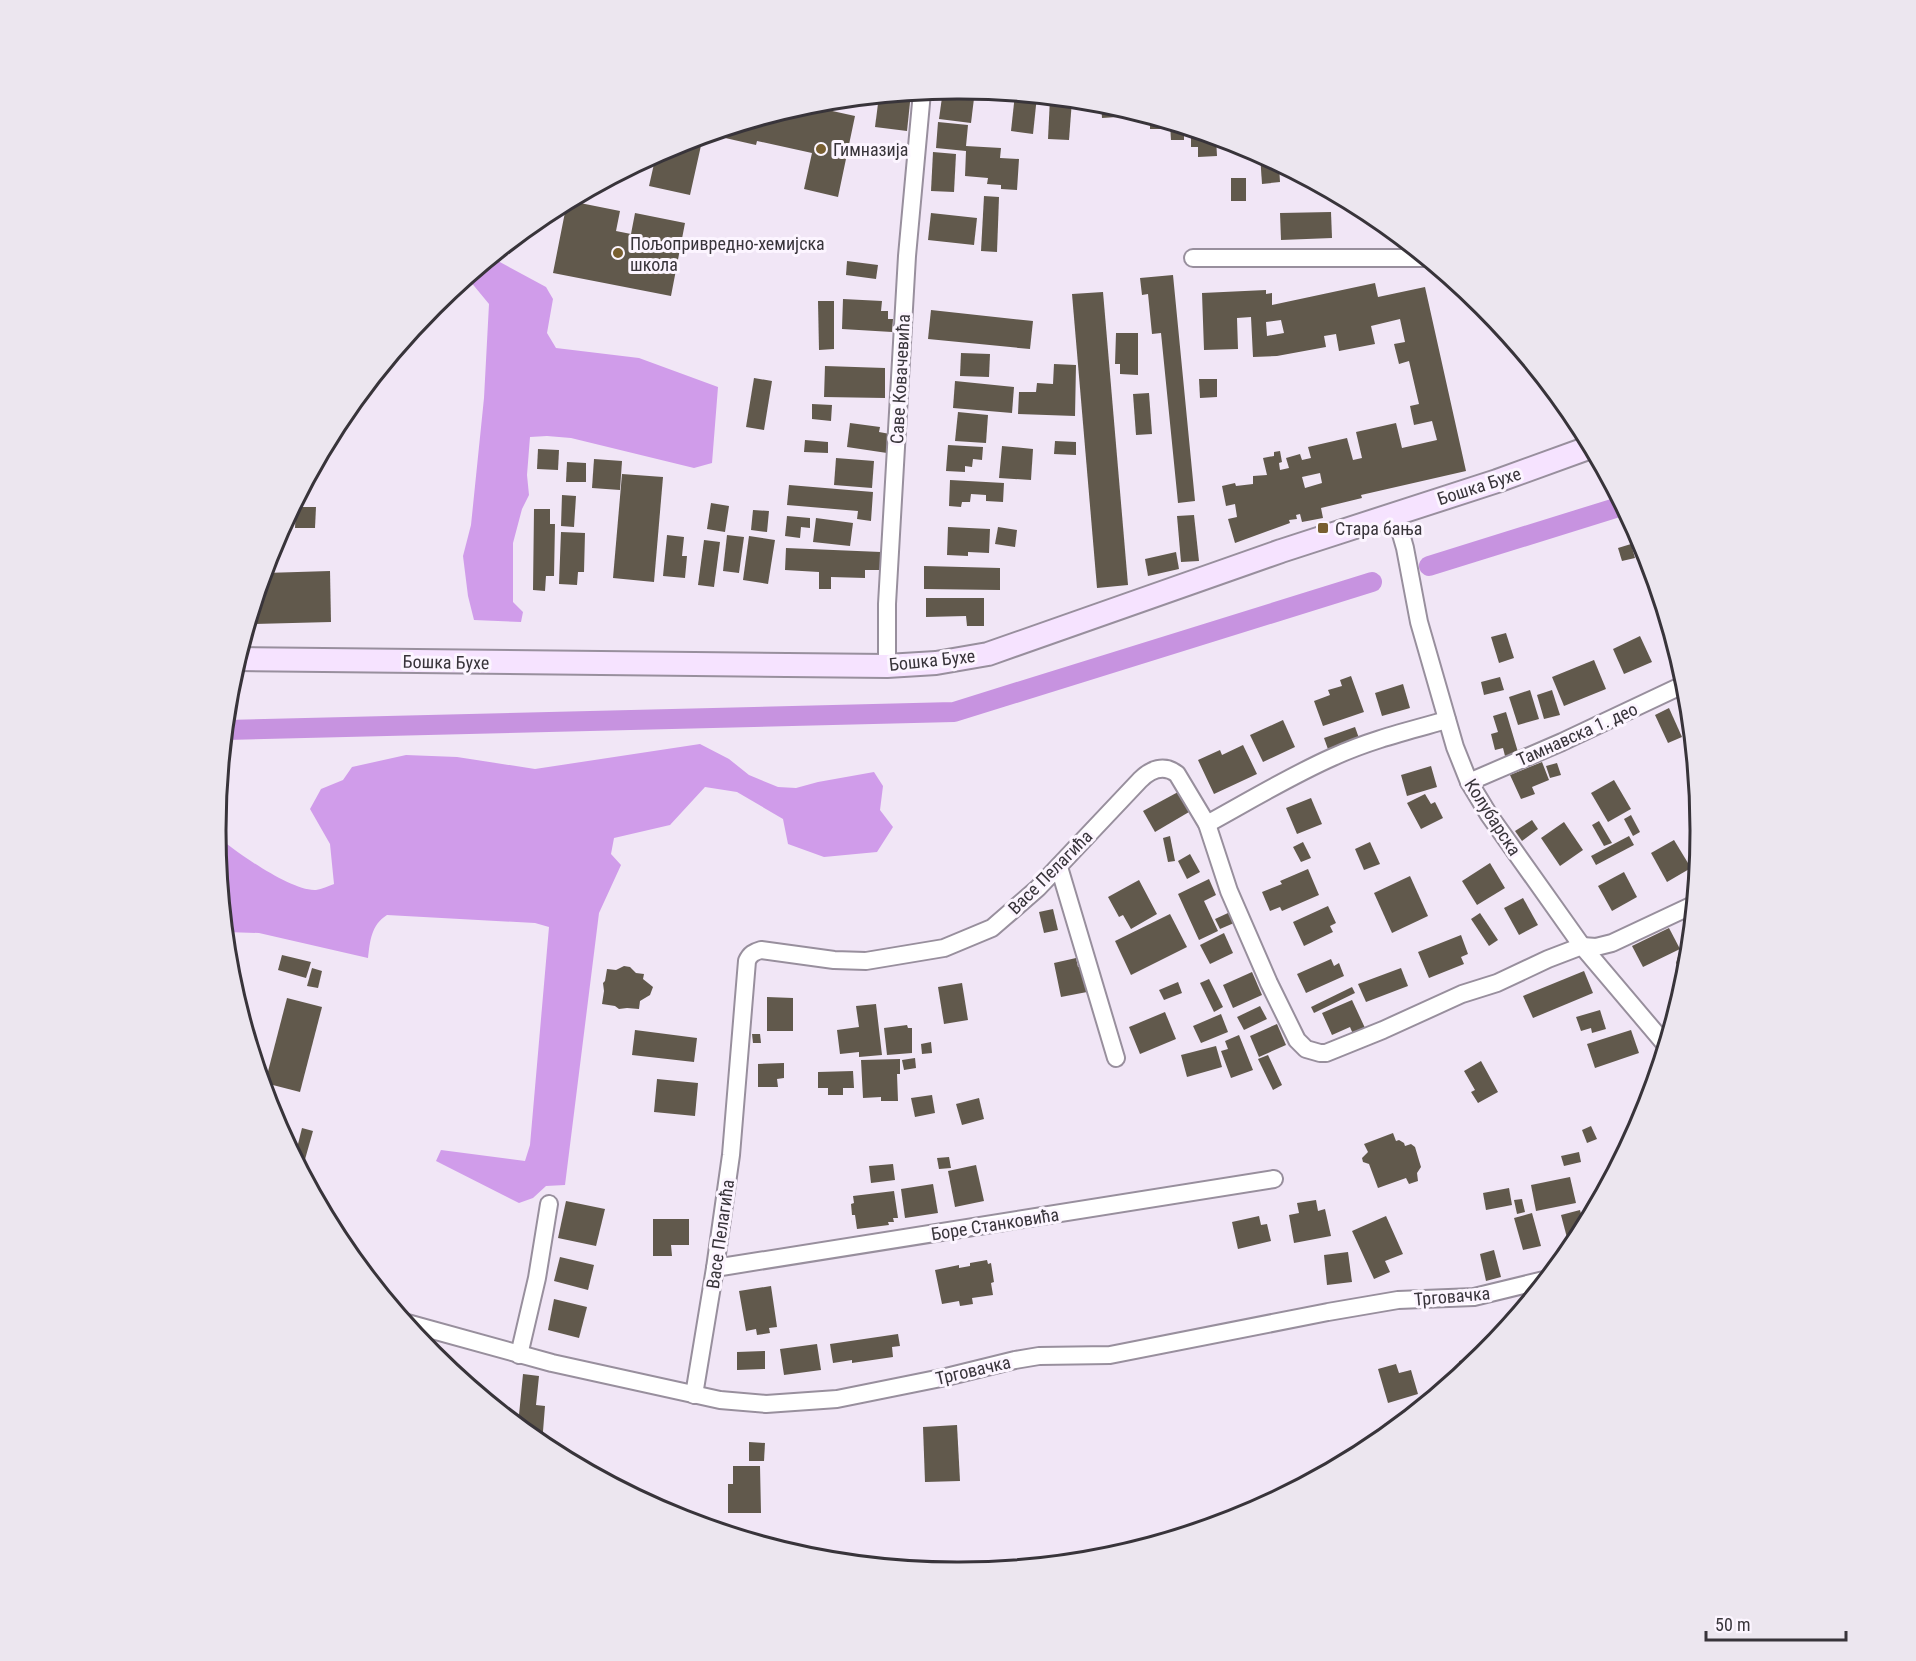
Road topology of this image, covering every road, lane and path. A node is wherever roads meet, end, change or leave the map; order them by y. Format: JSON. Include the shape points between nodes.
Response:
{"nodes":[{"id":1,"x":921,"y":101,"type":"edge"},
{"id":2,"x":1192,"y":258,"type":"dead end"},
{"id":3,"x":1413,"y":258,"type":"edge"},
{"id":4,"x":1582,"y":450,"type":"edge"},
{"id":5,"x":1395,"y":513,"type":"junction"},
{"id":6,"x":247,"y":659,"type":"edge"},
{"id":7,"x":887,"y":666,"type":"junction"},
{"id":8,"x":1675,"y":689,"type":"edge"},
{"id":9,"x":1447,"y":720,"type":"junction"},
{"id":10,"x":1469,"y":782,"type":"junction"},
{"id":11,"x":1207,"y":824,"type":"junction"},
{"id":12,"x":1059,"y":867,"type":"junction"},
{"id":13,"x":1685,"y":909,"type":"edge"},
{"id":14,"x":1582,"y":946,"type":"junction"},
{"id":15,"x":1660,"y":1038,"type":"edge"},
{"id":16,"x":1116,"y":1058,"type":"dead end"},
{"id":17,"x":1274,"y":1179,"type":"dead end"},
{"id":18,"x":549,"y":1204,"type":"dead end"},
{"id":19,"x":716,"y":1269,"type":"junction"},
{"id":20,"x":1532,"y":1283,"type":"edge"},
{"id":21,"x":421,"y":1327,"type":"edge"},
{"id":22,"x":519,"y":1355,"type":"junction"},
{"id":23,"x":694,"y":1395,"type":"junction"}],
"edges":[{"from":1,"to":7,"type":"street","name":"Саве Ковачевића","via":[[907,256],[887,604]]},
{"from":2,"to":3,"type":"street"},
{"from":4,"to":5,"type":"main road","name":"Бошка Бухе"},
{"from":5,"to":7,"type":"main road","name":"Бошка Бухе","via":[[988,654]]},
{"from":5,"to":9,"type":"street","name":"Колубарска","via":[[1419,622]]},
{"from":6,"to":7,"type":"main road","name":"Бошка Бухе"},
{"from":8,"to":10,"type":"street","name":"Тамнавска 1. део"},
{"from":9,"to":10,"type":"street","name":"Колубарска"},
{"from":9,"to":11,"type":"street","via":[[1335,756]]},
{"from":10,"to":14,"type":"street","name":"Колубарска"},
{"from":11,"to":12,"type":"street","name":"Васе Пелагића","via":[[1177,774],[1169,769],[1153,770]]},
{"from":11,"to":14,"type":"street","name":"Васе Пелагића","via":[[1229,891],[1269,983],[1297,1040],[1313,1052],[1326,1053]]},
{"from":12,"to":16,"type":"street"},
{"from":12,"to":19,"type":"street","name":"Васе Пелагића","via":[[992,928],[944,948],[866,961],[761,950],[749,955],[731,1155]]},
{"from":13,"to":14,"type":"street","name":"Васе Пелагића","via":[[1612,943]]},
{"from":14,"to":15,"type":"street","name":"Колубарска"},
{"from":17,"to":19,"type":"street","name":"Боре Станковића"},
{"from":18,"to":22,"type":"street"},
{"from":19,"to":23,"type":"street","name":"Васе Пелагића"},
{"from":20,"to":23,"type":"street","name":"Трговачка","via":[[1474,1297],[1398,1300],[1110,1355],[1015,1360],[837,1399],[747,1403]]},
{"from":21,"to":22,"type":"street","name":"Трговачка"},
{"from":22,"to":23,"type":"street","name":"Трговачка"}]}
